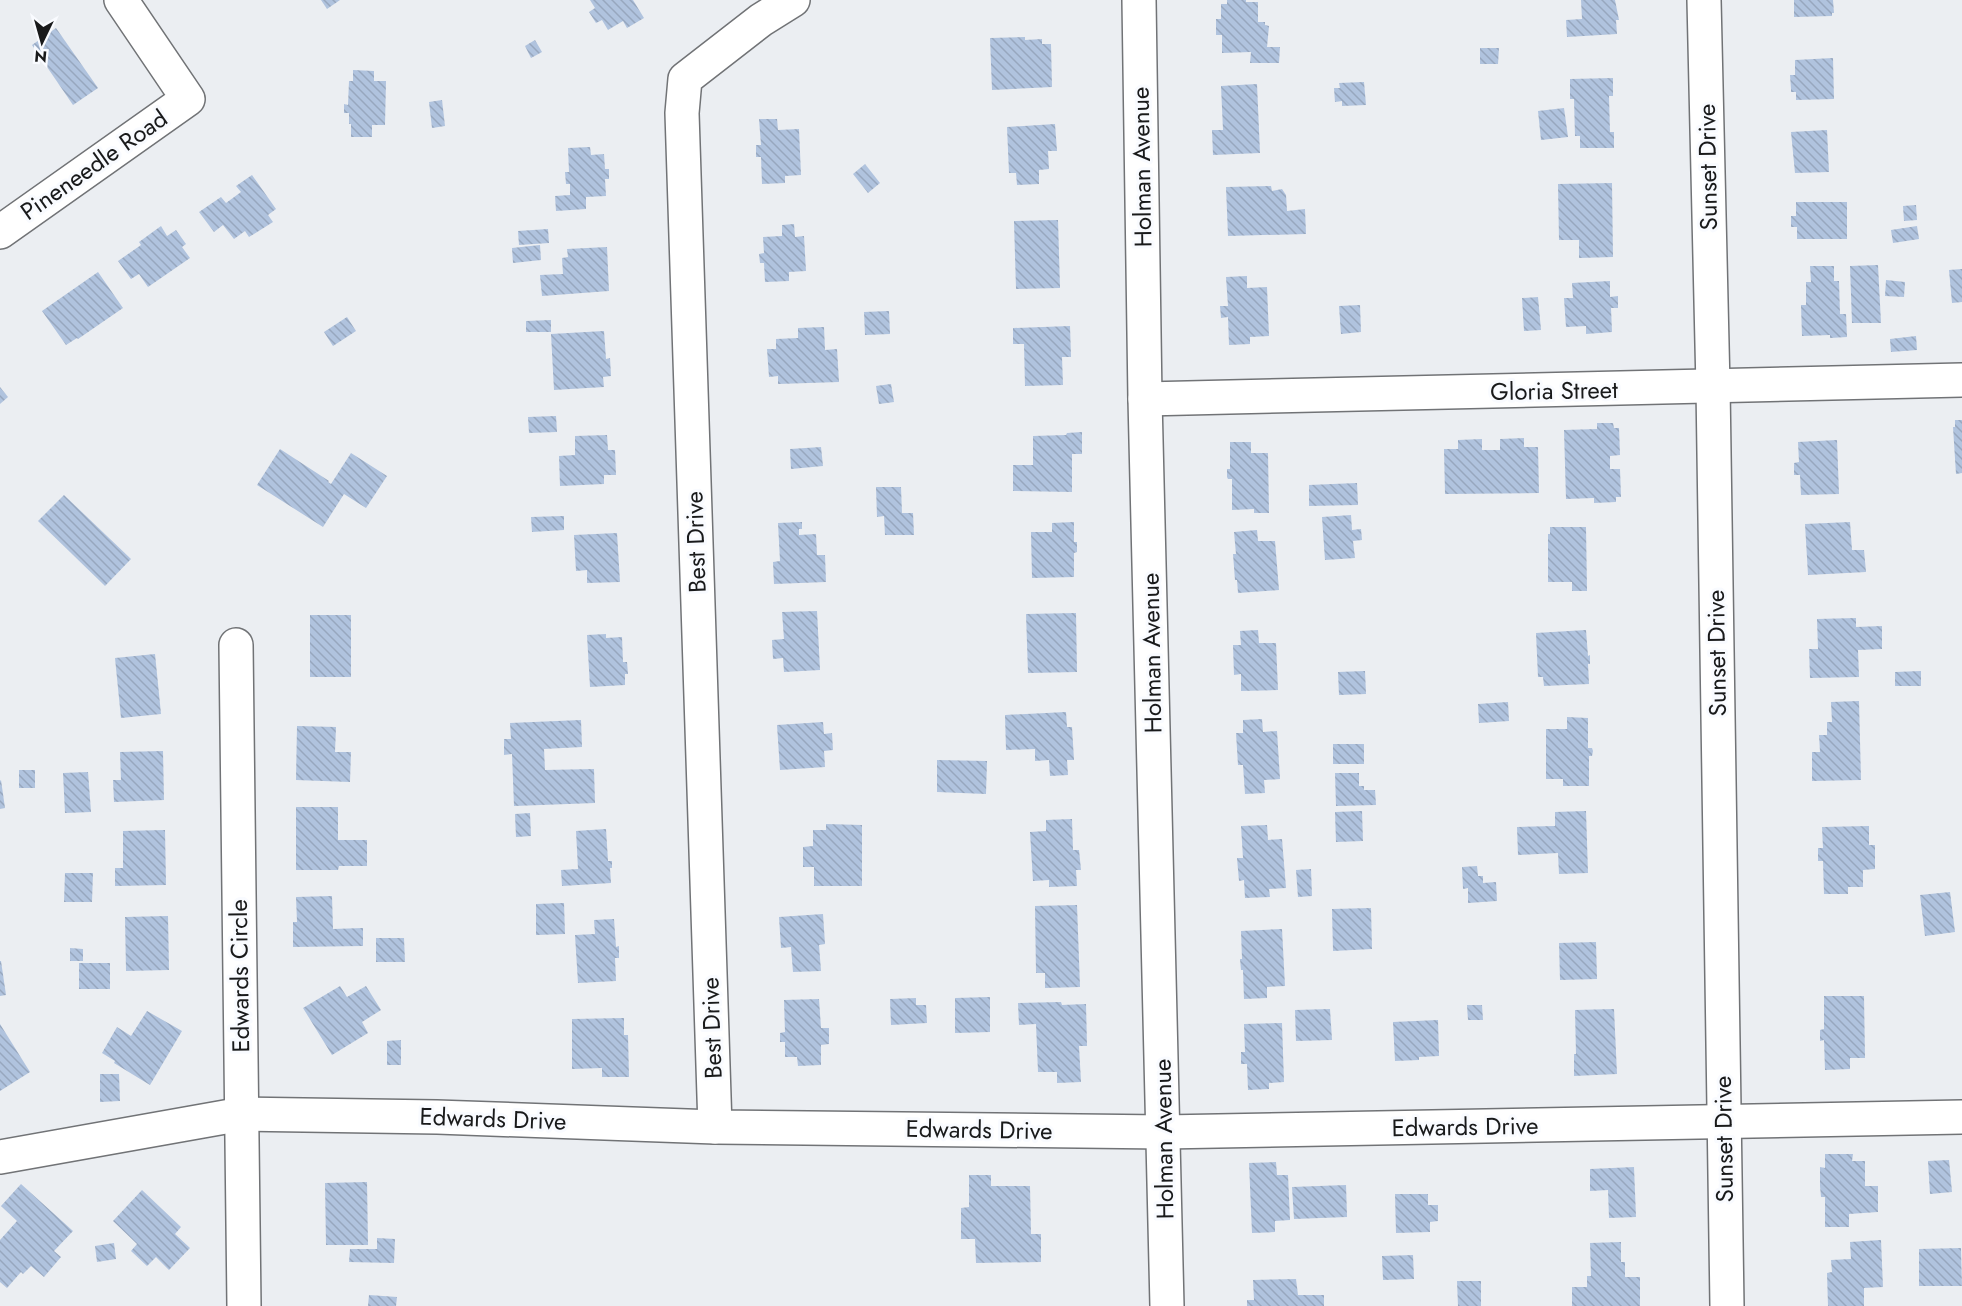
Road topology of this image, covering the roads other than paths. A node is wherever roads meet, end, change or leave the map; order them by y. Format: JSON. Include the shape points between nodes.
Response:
{"nodes":[{"id":1,"x":122,"y":0,"type":"edge"},
{"id":2,"x":793,"y":0,"type":"edge"},
{"id":3,"x":1139,"y":0,"type":"edge"},
{"id":4,"x":1704,"y":0,"type":"edge"},
{"id":5,"x":754,"y":10,"type":"edge"},
{"id":6,"x":0,"y":232,"type":"edge"},
{"id":7,"x":1962,"y":381,"type":"edge"},
{"id":8,"x":1713,"y":387,"type":"junction"},
{"id":9,"x":1145,"y":399,"type":"junction"},
{"id":10,"x":236,"y":645,"type":"dead end"},
{"id":11,"x":242,"y":1114,"type":"junction"},
{"id":12,"x":1962,"y":1117,"type":"edge"},
{"id":13,"x":1724,"y":1123,"type":"junction"},
{"id":14,"x":715,"y":1126,"type":"junction"},
{"id":15,"x":1164,"y":1132,"type":"junction"},
{"id":16,"x":0,"y":1157,"type":"edge"},
{"id":17,"x":244,"y":1306,"type":"edge"},
{"id":18,"x":1167,"y":1306,"type":"edge"},
{"id":19,"x":1727,"y":1306,"type":"edge"}],
"edges":[{"from":1,"to":6,"type":"street","name":"Pineneedle Road","via":[[188,99]]},
{"from":2,"to":5,"type":"street","name":"Best Drive"},
{"from":3,"to":9,"type":"street","name":"Holman Avenue"},
{"from":4,"to":8,"type":"street","name":"Sunset Drive"},
{"from":5,"to":14,"type":"street","name":"Best Drive","via":[[684,79],[682,113]]},
{"from":7,"to":8,"type":"street","name":"Gloria Street"},
{"from":8,"to":9,"type":"street","name":"Gloria Street"},
{"from":8,"to":13,"type":"street","name":"Sunset Drive"},
{"from":9,"to":15,"type":"street","name":"Holman Avenue"},
{"from":10,"to":11,"type":"street","name":"Edwards Circle"},
{"from":11,"to":14,"type":"street","name":"Edwards Drive"},
{"from":11,"to":16,"type":"street","name":"Edwards Drive"},
{"from":11,"to":17,"type":"street","name":"Edwards Circle"},
{"from":12,"to":13,"type":"street","name":"Edwards Drive"},
{"from":13,"to":15,"type":"street","name":"Edwards Drive"},
{"from":13,"to":19,"type":"street","name":"Sunset Drive"},
{"from":14,"to":15,"type":"street","name":"Edwards Drive"},
{"from":15,"to":18,"type":"street","name":"Holman Avenue"}]}
